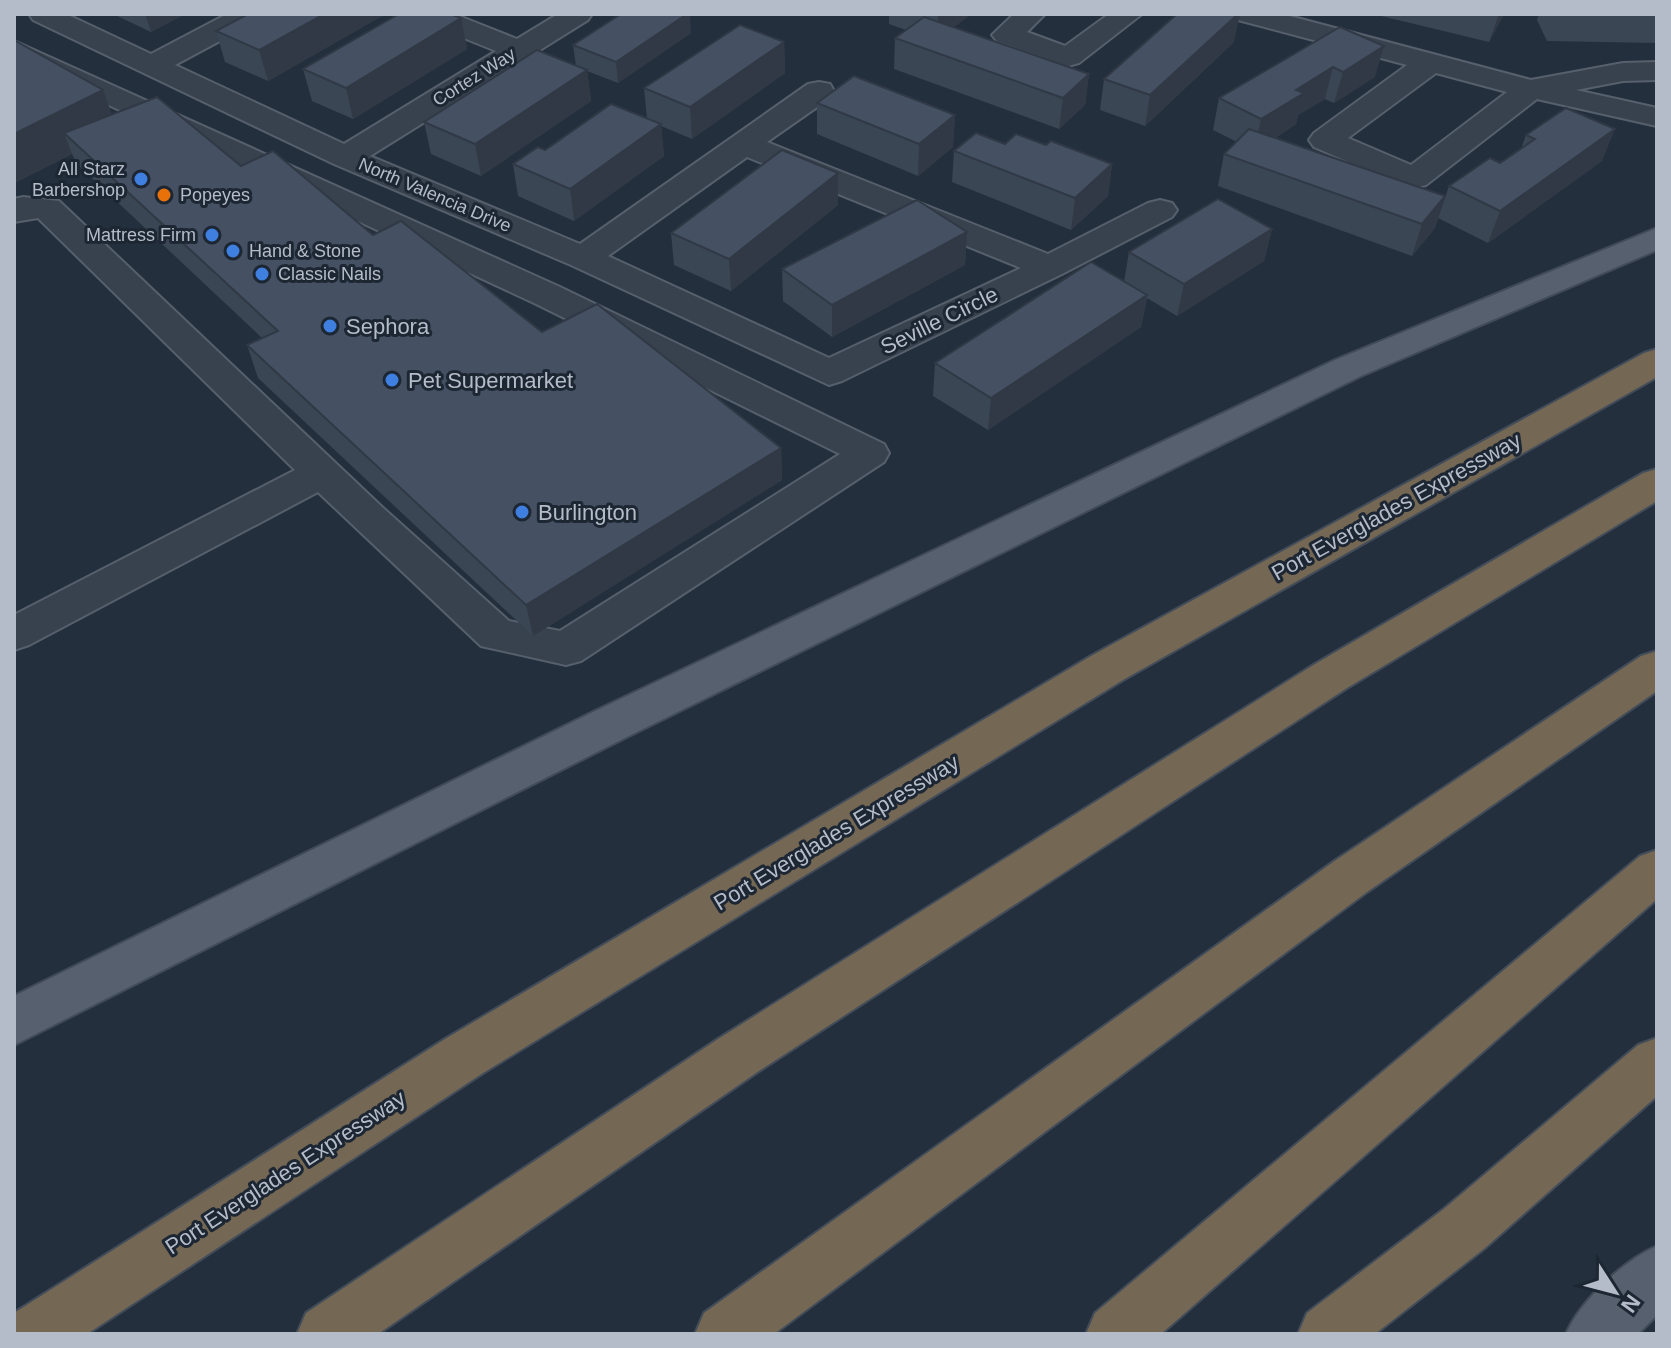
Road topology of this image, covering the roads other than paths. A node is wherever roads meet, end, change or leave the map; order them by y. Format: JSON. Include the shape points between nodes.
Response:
{"nodes":[{"id":1,"x":43,"y":14,"type":"edge"},
{"id":2,"x":249,"y":14,"type":"edge"},
{"id":3,"x":429,"y":14,"type":"edge"},
{"id":4,"x":578,"y":14,"type":"edge"},
{"id":5,"x":1031,"y":14,"type":"edge"},
{"id":6,"x":1128,"y":14,"type":"edge"},
{"id":7,"x":1248,"y":14,"type":"edge"},
{"id":8,"x":521,"y":49,"type":"junction"},
{"id":9,"x":14,"y":50,"type":"edge"},
{"id":10,"x":1431,"y":62,"type":"junction"},
{"id":11,"x":152,"y":65,"type":"junction"},
{"id":12,"x":1657,"y":71,"type":"edge"},
{"id":13,"x":1531,"y":89,"type":"junction"},
{"id":14,"x":819,"y":91,"type":"dead end"},
{"id":15,"x":1657,"y":117,"type":"edge"},
{"id":16,"x":746,"y":145,"type":"junction"},
{"id":17,"x":1657,"y":147,"type":"edge"},
{"id":18,"x":345,"y":157,"type":"junction"},
{"id":19,"x":1160,"y":210,"type":"dead end"},
{"id":20,"x":14,"y":212,"type":"edge"},
{"id":21,"x":1657,"y":238,"type":"edge"},
{"id":22,"x":583,"y":258,"type":"junction"},
{"id":23,"x":1050,"y":267,"type":"junction"},
{"id":24,"x":1657,"y":361,"type":"edge"},
{"id":25,"x":829,"y":373,"type":"joint"},
{"id":26,"x":322,"y":473,"type":"junction"},
{"id":27,"x":1657,"y":483,"type":"edge"},
{"id":28,"x":14,"y":634,"type":"edge"},
{"id":29,"x":1657,"y":668,"type":"edge"},
{"id":30,"x":1657,"y":870,"type":"edge"},
{"id":31,"x":70,"y":994,"type":"junction"},
{"id":32,"x":14,"y":1022,"type":"edge"},
{"id":33,"x":14,"y":1054,"type":"edge"},
{"id":34,"x":1657,"y":1062,"type":"edge"},
{"id":35,"x":1657,"y":1275,"type":"edge"},
{"id":36,"x":34,"y":1334,"type":"edge"},
{"id":37,"x":327,"y":1334,"type":"edge"},
{"id":38,"x":725,"y":1334,"type":"edge"},
{"id":39,"x":1116,"y":1334,"type":"edge"},
{"id":40,"x":1328,"y":1334,"type":"edge"},
{"id":41,"x":1596,"y":1334,"type":"edge"}],
"edges":[{"from":1,"to":11,"type":"street","name":"North Valencia Drive"},
{"from":2,"to":11,"type":"street"},
{"from":3,"to":8,"type":"street","name":"Cortez Way"},
{"from":4,"to":8,"type":"street"},
{"from":5,"to":6,"type":"street","via":[[1007,35],[1068,57]]},
{"from":7,"to":10,"type":"street"},
{"from":8,"to":18,"type":"street","name":"Cortez Way"},
{"from":9,"to":26,"type":"street","via":[[547,295],[870,453],[566,649],[496,635]]},
{"from":10,"to":13,"type":"street"},
{"from":10,"to":13,"type":"street","via":[[1325,140],[1414,178]]},
{"from":11,"to":18,"type":"street","name":"North Valencia Drive"},
{"from":12,"to":13,"type":"street"},
{"from":13,"to":15,"type":"street"},
{"from":13,"to":17,"type":"street"},
{"from":14,"to":16,"type":"street"},
{"from":16,"to":22,"type":"street"},
{"from":16,"to":23,"type":"street"},
{"from":18,"to":22,"type":"street","name":"North Valencia Drive"},
{"from":19,"to":23,"type":"street","name":"Seville Circle"},
{"from":20,"to":26,"type":"street","via":[[47,208]]},
{"from":21,"to":31,"type":"main road","via":[[1348,368],[583,738]]},
{"from":22,"to":25,"type":"street","name":"North Valencia Drive"},
{"from":23,"to":25,"type":"street","name":"Seville Circle"},
{"from":24,"to":36,"type":"highway","name":"Port Everglades Expressway","via":[[1107,668],[464,1056]]},
{"from":26,"to":28,"type":"street"},
{"from":27,"to":37,"type":"highway","via":[[1331,676],[961,912],[737,1056]]},
{"from":29,"to":38,"type":"highway","via":[[1350,877]]},
{"from":30,"to":39,"type":"highway"},
{"from":31,"to":32,"type":"main road"},
{"from":31,"to":33,"type":"main road"},
{"from":34,"to":40,"type":"highway","via":[[1465,1228]]},
{"from":35,"to":41,"type":"main road"}]}
